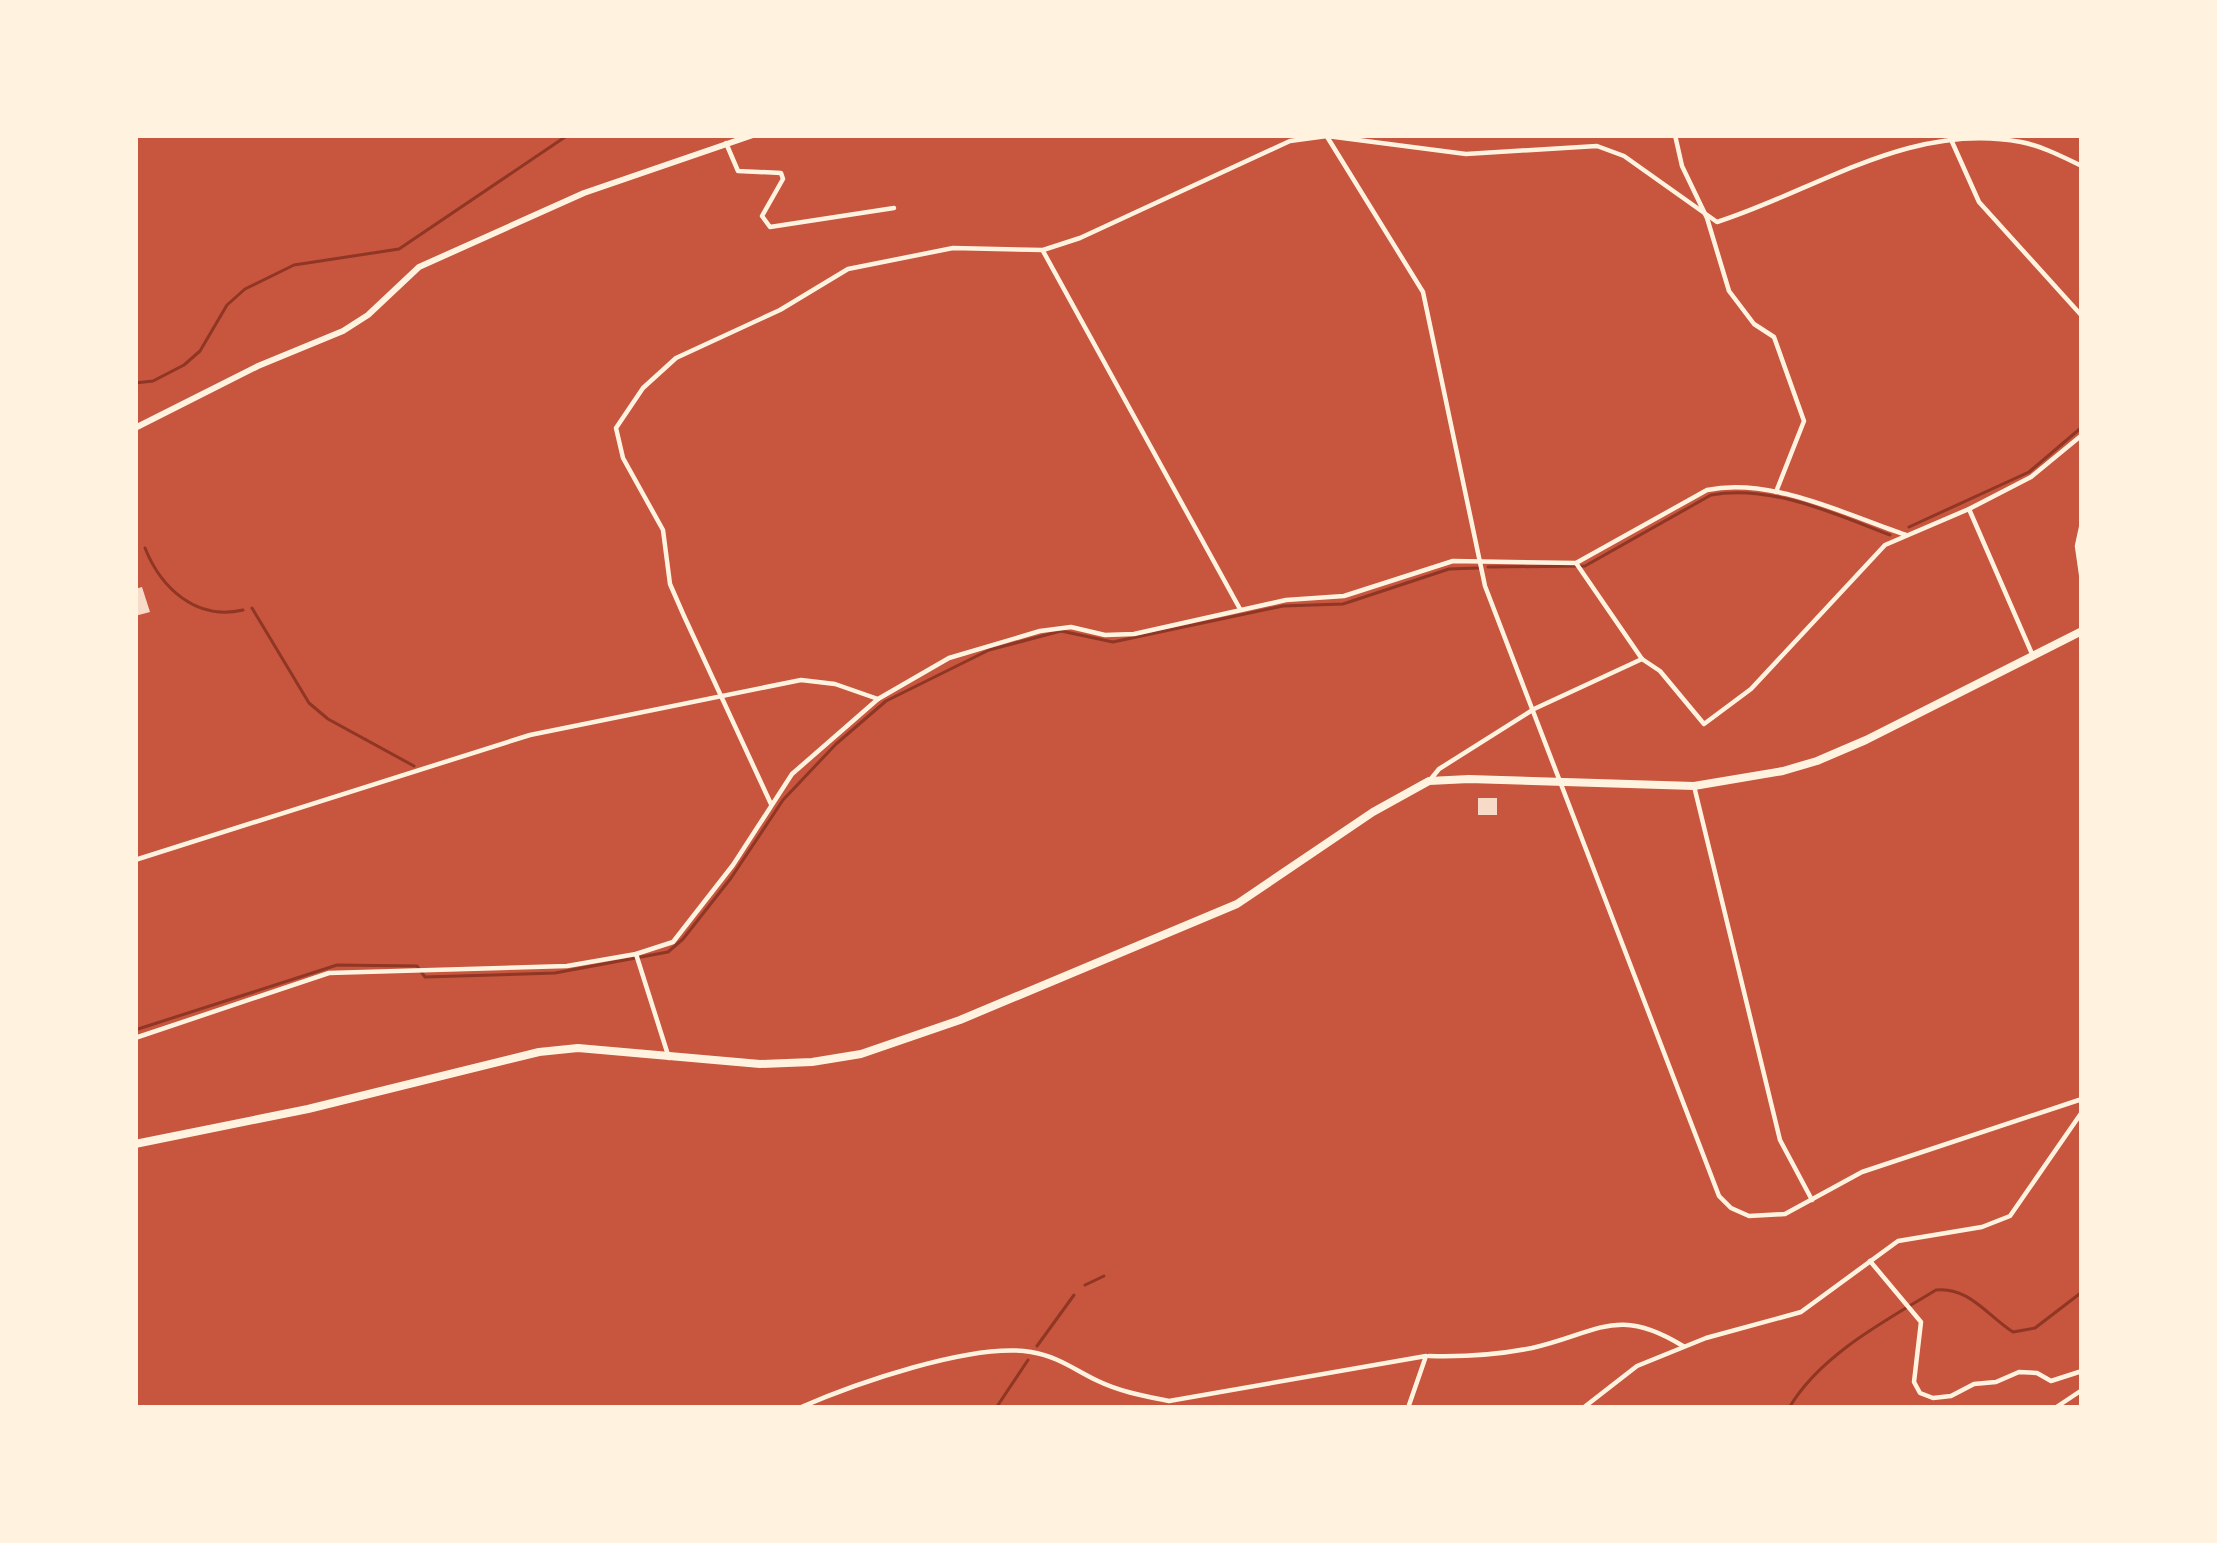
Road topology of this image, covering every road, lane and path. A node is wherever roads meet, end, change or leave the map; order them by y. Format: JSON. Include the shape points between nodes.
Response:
{"nodes":[{"id":1,"x":753,"y":135,"type":"edge"},
{"id":2,"x":1675,"y":135,"type":"edge"},
{"id":3,"x":1327,"y":136,"type":"edge"},
{"id":4,"x":1951,"y":138,"type":"edge"},
{"id":5,"x":726,"y":143,"type":"junction"},
{"id":6,"x":2082,"y":166,"type":"edge"},
{"id":7,"x":894,"y":208,"type":"dead end"},
{"id":8,"x":1707,"y":218,"type":"junction"},
{"id":9,"x":1042,"y":250,"type":"junction"},
{"id":10,"x":2082,"y":316,"type":"edge"},
{"id":11,"x":135,"y":428,"type":"edge"},
{"id":12,"x":2082,"y":435,"type":"edge"},
{"id":13,"x":1776,"y":492,"type":"junction"},
{"id":14,"x":1970,"y":509,"type":"junction"},
{"id":15,"x":2082,"y":523,"type":"edge"},
{"id":16,"x":1906,"y":535,"type":"junction"},
{"id":17,"x":1481,"y":563,"type":"junction"},
{"id":18,"x":1578,"y":566,"type":"junction"},
{"id":19,"x":2082,"y":581,"type":"edge"},
{"id":20,"x":1240,"y":609,"type":"junction"},
{"id":21,"x":2082,"y":631,"type":"edge"},
{"id":22,"x":2033,"y":656,"type":"junction"},
{"id":23,"x":1642,"y":658,"type":"junction"},
{"id":24,"x":717,"y":695,"type":"junction"},
{"id":25,"x":878,"y":699,"type":"junction"},
{"id":26,"x":1534,"y":709,"type":"junction"},
{"id":27,"x":1429,"y":781,"type":"junction"},
{"id":28,"x":1562,"y":781,"type":"junction"},
{"id":29,"x":1694,"y":786,"type":"junction"},
{"id":30,"x":771,"y":804,"type":"junction"},
{"id":31,"x":135,"y":860,"type":"edge"},
{"id":32,"x":636,"y":955,"type":"junction"},
{"id":33,"x":135,"y":1038,"type":"edge"},
{"id":34,"x":669,"y":1058,"type":"junction"},
{"id":35,"x":2082,"y":1099,"type":"edge"},
{"id":36,"x":2082,"y":1112,"type":"edge"},
{"id":37,"x":135,"y":1144,"type":"edge"},
{"id":38,"x":1813,"y":1202,"type":"junction"},
{"id":39,"x":1870,"y":1261,"type":"junction"},
{"id":40,"x":1683,"y":1346,"type":"junction"},
{"id":41,"x":1426,"y":1355,"type":"junction"},
{"id":42,"x":2082,"y":1371,"type":"edge"},
{"id":43,"x":2082,"y":1390,"type":"edge"},
{"id":44,"x":799,"y":1408,"type":"edge"},
{"id":45,"x":1408,"y":1408,"type":"edge"},
{"id":46,"x":1583,"y":1408,"type":"edge"},
{"id":47,"x":2055,"y":1408,"type":"edge"}],
"edges":[{"from":1,"to":5,"type":"street"},
{"from":2,"to":8,"type":"street"},
{"from":3,"to":8,"type":"street","via":[[1466,154],[1598,146]]},
{"from":3,"to":9,"type":"street","via":[[1291,141]]},
{"from":3,"to":17,"type":"street","via":[[1424,292]]},
{"from":4,"to":6,"type":"street","via":[[2026,142]]},
{"from":4,"to":8,"type":"street","via":[[1882,154],[1718,222]]},
{"from":4,"to":10,"type":"street","via":[[1979,202]]},
{"from":5,"to":7,"type":"street","via":[[738,171],[782,173],[762,216],[770,227]]},
{"from":5,"to":11,"type":"street","via":[[584,193],[419,267],[343,331]]},
{"from":8,"to":13,"type":"street","via":[[1729,291],[1774,337],[1804,421]]},
{"from":9,"to":20,"type":"street"},
{"from":9,"to":24,"type":"street","via":[[953,248],[848,269],[676,358],[643,388],[616,428],[616,443],[663,530],[670,584]]},
{"from":12,"to":14,"type":"street","via":[[2031,476]]},
{"from":13,"to":16,"type":"street"},
{"from":13,"to":18,"type":"street","via":[[1742,485],[1707,490]]},
{"from":14,"to":16,"type":"street"},
{"from":14,"to":22,"type":"street"},
{"from":15,"to":19,"type":"street"},
{"from":16,"to":23,"type":"street","via":[[1885,545],[1751,689],[1704,724]]},
{"from":17,"to":18,"type":"street"},
{"from":17,"to":20,"type":"street","via":[[1453,561],[1344,596]]},
{"from":17,"to":26,"type":"street"},
{"from":18,"to":23,"type":"street"},
{"from":20,"to":25,"type":"street","via":[[1134,634],[1070,627],[1020,636],[949,658]]},
{"from":21,"to":22,"type":"main road"},
{"from":22,"to":29,"type":"main road","via":[[1817,761]]},
{"from":23,"to":26,"type":"street"},
{"from":24,"to":25,"type":"street","via":[[816,679]]},
{"from":24,"to":30,"type":"street"},
{"from":24,"to":31,"type":"street","via":[[530,734]]},
{"from":25,"to":30,"type":"street","via":[[792,774]]},
{"from":26,"to":27,"type":"street"},
{"from":26,"to":28,"type":"street"},
{"from":27,"to":28,"type":"main road"},
{"from":27,"to":34,"type":"main road","via":[[1237,904],[960,1020],[812,1062]]},
{"from":28,"to":29,"type":"main road"},
{"from":28,"to":38,"type":"street","via":[[1719,1196],[1767,1218]]},
{"from":29,"to":38,"type":"street","via":[[1780,1140]]},
{"from":30,"to":32,"type":"street","via":[[673,942]]},
{"from":32,"to":33,"type":"street","via":[[567,966],[329,973]]},
{"from":32,"to":34,"type":"street"},
{"from":34,"to":37,"type":"main road","via":[[539,1052]]},
{"from":35,"to":38,"type":"street","via":[[1862,1172]]},
{"from":36,"to":39,"type":"street","via":[[2010,1216],[1898,1241]]},
{"from":39,"to":40,"type":"street","via":[[1801,1312]]},
{"from":39,"to":42,"type":"street","via":[[1921,1322],[1913,1382],[1920,1393],[1951,1396],[2019,1372],[2051,1381]]},
{"from":40,"to":41,"type":"street","via":[[1658,1330],[1613,1323],[1508,1353]]},
{"from":40,"to":46,"type":"street","via":[[1637,1366]]},
{"from":41,"to":44,"type":"street","via":[[1169,1401],[1128,1394],[1064,1360],[995,1349]]},
{"from":41,"to":45,"type":"street"},
{"from":43,"to":47,"type":"street"}]}
